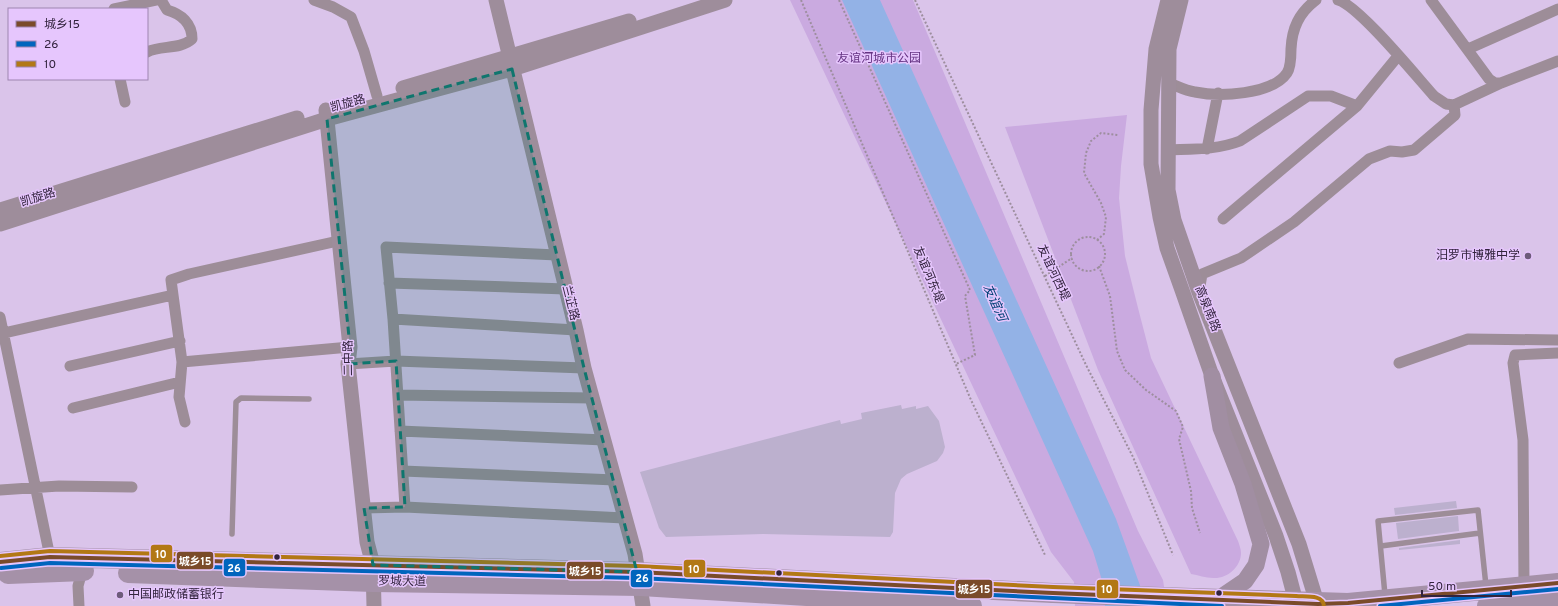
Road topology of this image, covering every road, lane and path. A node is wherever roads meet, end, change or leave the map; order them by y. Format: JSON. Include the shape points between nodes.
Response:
{"nodes":[{"id":1,"x":156,"y":0,"type":"edge"},
{"id":2,"x":161,"y":0,"type":"edge"},
{"id":3,"x":314,"y":0,"type":"edge"},
{"id":4,"x":496,"y":0,"type":"edge"},
{"id":5,"x":697,"y":0,"type":"edge"},
{"id":6,"x":725,"y":0,"type":"edge"},
{"id":7,"x":801,"y":0,"type":"edge"},
{"id":8,"x":839,"y":0,"type":"edge"},
{"id":9,"x":915,"y":0,"type":"edge"},
{"id":10,"x":1168,"y":0,"type":"edge"},
{"id":11,"x":1180,"y":0,"type":"edge"},
{"id":12,"x":1338,"y":0,"type":"edge"},
{"id":13,"x":1431,"y":0,"type":"edge"},
{"id":14,"x":1309,"y":2,"type":"edge"},
{"id":15,"x":119,"y":8,"type":"edge"},
{"id":16,"x":1558,"y":9,"type":"edge"},
{"id":17,"x":1468,"y":49,"type":"junction"},
{"id":18,"x":148,"y":52,"type":"edge"},
{"id":19,"x":1398,"y":56,"type":"junction"},
{"id":20,"x":1558,"y":61,"type":"edge"},
{"id":21,"x":510,"y":63,"type":"junction"},
{"id":22,"x":120,"y":80,"type":"edge"},
{"id":23,"x":1169,"y":83,"type":"junction"},
{"id":24,"x":1501,"y":83,"type":"junction"},
{"id":25,"x":1218,"y":93,"type":"junction"},
{"id":26,"x":377,"y":96,"type":"junction"},
{"id":27,"x":125,"y":102,"type":"dead end"},
{"id":28,"x":1454,"y":105,"type":"junction"},
{"id":29,"x":1357,"y":106,"type":"junction"},
{"id":30,"x":326,"y":114,"type":"junction"},
{"id":31,"x":1118,"y":135,"type":"dead end"},
{"id":32,"x":1207,"y":148,"type":"junction"},
{"id":33,"x":1168,"y":150,"type":"junction"},
{"id":34,"x":0,"y":210,"type":"edge"},
{"id":35,"x":1223,"y":219,"type":"dead end"},
{"id":36,"x":0,"y":224,"type":"edge"},
{"id":37,"x":1097,"y":240,"type":"junction"},
{"id":38,"x":338,"y":241,"type":"junction"},
{"id":39,"x":557,"y":255,"type":"junction"},
{"id":40,"x":1072,"y":258,"type":"junction"},
{"id":41,"x":1099,"y":266,"type":"junction"},
{"id":42,"x":1045,"y":276,"type":"junction"},
{"id":43,"x":389,"y":283,"type":"junction"},
{"id":44,"x":566,"y":289,"type":"junction"},
{"id":45,"x":1199,"y":292,"type":"junction"},
{"id":46,"x":173,"y":295,"type":"junction"},
{"id":47,"x":0,"y":317,"type":"edge"},
{"id":48,"x":393,"y":319,"type":"junction"},
{"id":49,"x":576,"y":330,"type":"junction"},
{"id":50,"x":2,"y":334,"type":"edge"},
{"id":51,"x":1558,"y":340,"type":"edge"},
{"id":52,"x":180,"y":341,"type":"junction"},
{"id":53,"x":350,"y":347,"type":"junction"},
{"id":54,"x":1558,"y":353,"type":"edge"},
{"id":55,"x":396,"y":361,"type":"junction"},
{"id":56,"x":182,"y":362,"type":"junction"},
{"id":57,"x":1399,"y":363,"type":"dead end"},
{"id":58,"x":348,"y":364,"type":"junction"},
{"id":59,"x":956,"y":364,"type":"junction"},
{"id":60,"x":70,"y":366,"type":"dead end"},
{"id":61,"x":584,"y":368,"type":"junction"},
{"id":62,"x":1212,"y":376,"type":"junction"},
{"id":63,"x":180,"y":382,"type":"junction"},
{"id":64,"x":398,"y":395,"type":"junction"},
{"id":65,"x":592,"y":398,"type":"junction"},
{"id":66,"x":309,"y":399,"type":"dead end"},
{"id":67,"x":73,"y":408,"type":"dead end"},
{"id":68,"x":185,"y":422,"type":"dead end"},
{"id":69,"x":400,"y":432,"type":"junction"},
{"id":70,"x":604,"y":440,"type":"junction"},
{"id":71,"x":403,"y":471,"type":"junction"},
{"id":72,"x":615,"y":480,"type":"junction"},
{"id":73,"x":36,"y":487,"type":"junction"},
{"id":74,"x":132,"y":487,"type":"dead end"},
{"id":75,"x":0,"y":490,"type":"edge"},
{"id":76,"x":405,"y":507,"type":"junction"},
{"id":77,"x":364,"y":508,"type":"junction"},
{"id":78,"x":624,"y":518,"type":"junction"},
{"id":79,"x":1200,"y":533,"type":"dead end"},
{"id":80,"x":1480,"y":533,"type":"junction"},
{"id":81,"x":232,"y":534,"type":"dead end"},
{"id":82,"x":1381,"y":546,"type":"junction"},
{"id":83,"x":1045,"y":555,"type":"dead end"},
{"id":84,"x":1173,"y":555,"type":"dead end"},
{"id":85,"x":50,"y":557,"type":"junction"},
{"id":86,"x":0,"y":562,"type":"edge"},
{"id":87,"x":82,"y":571,"type":"junction"},
{"id":88,"x":373,"y":573,"type":"junction"},
{"id":89,"x":0,"y":575,"type":"edge"},
{"id":90,"x":639,"y":579,"type":"junction"},
{"id":91,"x":1558,"y":583,"type":"edge"},
{"id":92,"x":1486,"y":598,"type":"edge"},
{"id":93,"x":1527,"y":598,"type":"edge"},
{"id":94,"x":1558,"y":599,"type":"edge"},
{"id":95,"x":1217,"y":600,"type":"junction"},
{"id":96,"x":1385,"y":600,"type":"junction"},
{"id":97,"x":1297,"y":604,"type":"edge"},
{"id":98,"x":1318,"y":605,"type":"edge"},
{"id":99,"x":78,"y":606,"type":"edge"},
{"id":100,"x":374,"y":606,"type":"edge"},
{"id":101,"x":643,"y":606,"type":"edge"},
{"id":102,"x":972,"y":606,"type":"edge"}],
"edges":[{"from":1,"to":15,"type":"street"},
{"from":2,"to":18,"type":"street","via":[[167,10],[177,13],[187,21],[192,39],[186,45],[155,48]]},
{"from":3,"to":26,"type":"street","via":[[351,17]]},
{"from":4,"to":21,"type":"street","name":"兰芷路"},
{"from":5,"to":21,"type":"street","name":"凯旋路"},
{"from":6,"to":21,"type":"street"},
{"from":7,"to":59,"type":"path","name":"友谊河东堤"},
{"from":8,"to":59,"type":"path","via":[[970,290],[965,296],[975,355]]},
{"from":9,"to":42,"type":"path","name":"友谊河西堤"},
{"from":10,"to":62,"type":"street","name":"高泉南路","via":[[1156,50],[1150,164],[1167,248]]},
{"from":11,"to":23,"type":"street","name":"高泉南路","via":[[1169,49]]},
{"from":12,"to":19,"type":"street","via":[[1346,2]]},
{"from":13,"to":17,"type":"street"},
{"from":14,"to":25,"type":"street","via":[[1297,20],[1287,72],[1278,81],[1260,90],[1237,94]]},
{"from":16,"to":17,"type":"street"},
{"from":17,"to":24,"type":"street","via":[[1489,79]]},
{"from":19,"to":28,"type":"street","via":[[1434,96],[1446,104]]},
{"from":19,"to":29,"type":"street"},
{"from":20,"to":24,"type":"street"},
{"from":21,"to":26,"type":"street","name":"凯旋路"},
{"from":21,"to":30,"type":"street"},
{"from":21,"to":39,"type":"street","name":"兰芷路"},
{"from":22,"to":27,"type":"street"},
{"from":23,"to":25,"type":"street","via":[[1195,92]]},
{"from":23,"to":33,"type":"street","name":"高泉南路"},
{"from":24,"to":28,"type":"street"},
{"from":25,"to":32,"type":"street"},
{"from":26,"to":30,"type":"street","name":"凯旋路"},
{"from":28,"to":45,"type":"street","via":[[1455,115],[1414,150],[1390,151],[1369,159],[1294,222],[1241,258],[1202,274]]},
{"from":29,"to":32,"type":"street","via":[[1331,96],[1308,96],[1240,141]]},
{"from":29,"to":35,"type":"street"},
{"from":30,"to":34,"type":"street","name":"凯旋路"},
{"from":30,"to":36,"type":"street"},
{"from":30,"to":38,"type":"street","name":"二中路"},
{"from":31,"to":37,"type":"path","via":[[1101,133],[1091,141],[1086,153],[1084,173],[1106,217],[1104,234]]},
{"from":32,"to":33,"type":"street"},
{"from":33,"to":45,"type":"street","name":"高泉南路","via":[[1168,190],[1174,220]]},
{"from":37,"to":40,"type":"path","via":[[1081,239],[1073,247]]},
{"from":37,"to":41,"type":"path","via":[[1105,253]]},
{"from":38,"to":46,"type":"street","via":[[170,280]]},
{"from":38,"to":53,"type":"street","name":"二中路"},
{"from":39,"to":43,"type":"street","via":[[386,247]]},
{"from":39,"to":44,"type":"street","name":"兰芷路"},
{"from":40,"to":41,"type":"path","via":[[1078,268],[1083,270]]},
{"from":40,"to":42,"type":"path"},
{"from":41,"to":79,"type":"path","via":[[1110,296],[1117,351],[1125,370],[1146,390],[1176,411],[1183,427],[1179,439],[1191,491],[1192,508]]},
{"from":42,"to":84,"type":"path","name":"友谊河西堤","via":[[1133,458]]},
{"from":43,"to":44,"type":"street"},
{"from":43,"to":48,"type":"street"},
{"from":44,"to":49,"type":"street","name":"兰芷路"},
{"from":45,"to":98,"type":"street","name":"高泉南路","via":[[1300,544]]},
{"from":46,"to":50,"type":"street"},
{"from":46,"to":52,"type":"street"},
{"from":47,"to":50,"type":"street"},
{"from":48,"to":49,"type":"street"},
{"from":48,"to":55,"type":"street"},
{"from":49,"to":61,"type":"street","name":"兰芷路"},
{"from":50,"to":73,"type":"street"},
{"from":51,"to":57,"type":"street","via":[[1468,339]]},
{"from":52,"to":56,"type":"street"},
{"from":52,"to":60,"type":"street"},
{"from":53,"to":56,"type":"street"},
{"from":53,"to":58,"type":"street","name":"二中路"},
{"from":54,"to":93,"type":"street","via":[[1515,355],[1513,363],[1523,440]]},
{"from":55,"to":58,"type":"street"},
{"from":55,"to":61,"type":"street"},
{"from":55,"to":64,"type":"street"},
{"from":56,"to":63,"type":"street"},
{"from":58,"to":77,"type":"street","name":"二中路"},
{"from":59,"to":83,"type":"path","name":"友谊河东堤"},
{"from":61,"to":65,"type":"street","name":"兰芷路"},
{"from":62,"to":95,"type":"main road","via":[[1221,428],[1243,484],[1261,544],[1256,564],[1245,581]]},
{"from":62,"to":97,"type":"street","name":"高泉南路","via":[[1276,536]]},
{"from":63,"to":67,"type":"street"},
{"from":63,"to":68,"type":"street","via":[[179,397]]},
{"from":64,"to":65,"type":"street"},
{"from":64,"to":69,"type":"street"},
{"from":65,"to":70,"type":"street","name":"兰芷路"},
{"from":66,"to":81,"type":"lane","via":[[241,398],[236,402]]},
{"from":69,"to":70,"type":"street"},
{"from":69,"to":71,"type":"street"},
{"from":70,"to":72,"type":"street","name":"兰芷路"},
{"from":71,"to":72,"type":"street"},
{"from":71,"to":76,"type":"street"},
{"from":72,"to":78,"type":"street","name":"兰芷路"},
{"from":73,"to":74,"type":"street"},
{"from":73,"to":75,"type":"street"},
{"from":73,"to":85,"type":"street"},
{"from":76,"to":77,"type":"street"},
{"from":76,"to":78,"type":"street"},
{"from":77,"to":88,"type":"street","name":"二中路"},
{"from":78,"to":90,"type":"street","name":"兰芷路","via":[[635,554]]},
{"from":80,"to":82,"type":"lane"},
{"from":80,"to":82,"type":"lane","via":[[1478,510],[1378,521]]},
{"from":80,"to":92,"type":"lane"},
{"from":82,"to":96,"type":"lane"},
{"from":85,"to":86,"type":"highway","name":"罗城大道"},
{"from":85,"to":88,"type":"highway","name":"罗城大道"},
{"from":87,"to":88,"type":"highway","name":"罗城大道"},
{"from":87,"to":89,"type":"highway","name":"罗城大道"},
{"from":87,"to":99,"type":"street","via":[[78,586]]},
{"from":88,"to":90,"type":"highway","name":"罗城大道"},
{"from":88,"to":100,"type":"street","name":"二中路"},
{"from":90,"to":95,"type":"highway","name":"罗城大道","bridge":true},
{"from":90,"to":101,"type":"street","name":"兰芷路"},
{"from":90,"to":102,"type":"highway","name":"罗城大道"},
{"from":91,"to":93,"type":"highway","name":"罗城大道"},
{"from":92,"to":93,"type":"highway","name":"罗城大道"},
{"from":92,"to":96,"type":"highway","name":"罗城大道"},
{"from":93,"to":94,"type":"highway","name":"罗城大道"},
{"from":95,"to":97,"type":"highway","name":"罗城大道"},
{"from":96,"to":98,"type":"highway","name":"罗城大道"},
{"from":97,"to":98,"type":"highway","name":"罗城大道"}]}
